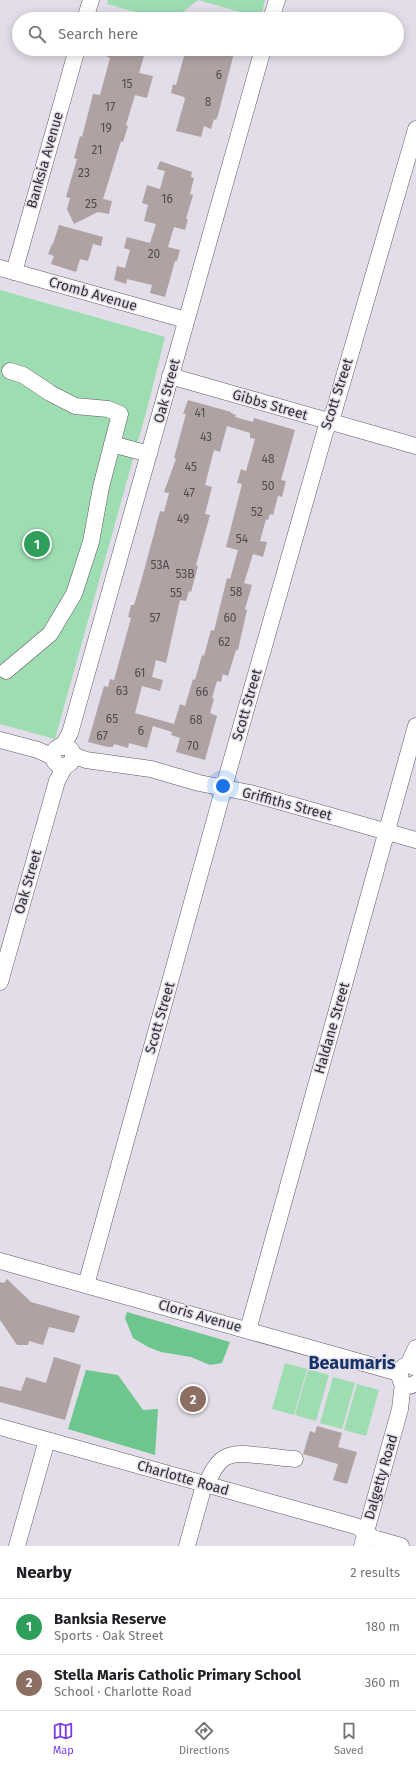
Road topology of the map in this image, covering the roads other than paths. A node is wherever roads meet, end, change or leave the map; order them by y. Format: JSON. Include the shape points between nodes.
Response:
{"nodes":[{"id":1,"x":91,"y":0,"type":"edge"},
{"id":2,"x":277,"y":0,"type":"edge"},
{"id":3,"x":87,"y":12,"type":"edge"},
{"id":4,"x":273,"y":12,"type":"edge"},
{"id":5,"x":75,"y":56,"type":"edge"},
{"id":6,"x":261,"y":56,"type":"edge"},
{"id":7,"x":416,"y":129,"type":"edge"},
{"id":8,"x":7,"y":270,"type":"edge"},
{"id":9,"x":186,"y":320,"type":"junction"},
{"id":10,"x":10,"y":371,"type":"dead end"},
{"id":11,"x":170,"y":376,"type":"junction"},
{"id":12,"x":330,"y":422,"type":"junction"},
{"id":13,"x":112,"y":444,"type":"junction"},
{"id":14,"x":416,"y":446,"type":"edge"},
{"id":15,"x":149,"y":454,"type":"junction"},
{"id":16,"x":6,"y":671,"type":"dead end"},
{"id":17,"x":416,"y":726,"type":"edge"},
{"id":18,"x":0,"y":740,"type":"edge"},
{"id":19,"x":66,"y":754,"type":"junction"},
{"id":20,"x":224,"y":788,"type":"junction"},
{"id":21,"x":387,"y":831,"type":"junction"},
{"id":22,"x":416,"y":840,"type":"edge"},
{"id":23,"x":0,"y":982,"type":"edge"},
{"id":24,"x":0,"y":1261,"type":"edge"},
{"id":25,"x":86,"y":1284,"type":"junction"},
{"id":26,"x":248,"y":1330,"type":"junction"},
{"id":27,"x":416,"y":1348,"type":"edge"},
{"id":28,"x":409,"y":1376,"type":"edge"},
{"id":29,"x":0,"y":1427,"type":"edge"},
{"id":30,"x":47,"y":1440,"type":"junction"},
{"id":31,"x":295,"y":1459,"type":"dead end"},
{"id":32,"x":205,"y":1485,"type":"junction"},
{"id":33,"x":364,"y":1539,"type":"edge"},
{"id":34,"x":17,"y":1546,"type":"edge"},
{"id":35,"x":187,"y":1546,"type":"edge"},
{"id":36,"x":401,"y":1546,"type":"edge"}],
"edges":[{"from":1,"to":3,"type":"street"},
{"from":2,"to":4,"type":"street"},
{"from":5,"to":8,"type":"street","name":"Banksia Avenue"},
{"from":6,"to":9,"type":"street","name":"Oak Street"},
{"from":7,"to":12,"type":"street","name":"Scott Street"},
{"from":8,"to":9,"type":"street","name":"Cromb Avenue"},
{"from":9,"to":11,"type":"street","name":"Oak Street"},
{"from":10,"to":13,"type":"street","via":[[23,375],[75,406],[108,409],[120,414]]},
{"from":11,"to":12,"type":"street","name":"Gibbs Street"},
{"from":11,"to":15,"type":"street","name":"Oak Street"},
{"from":12,"to":14,"type":"street","name":"Gibbs Street"},
{"from":12,"to":20,"type":"street","name":"Scott Street"},
{"from":13,"to":15,"type":"street"},
{"from":13,"to":16,"type":"street","via":[[91,542],[74,594],[50,634]]},
{"from":15,"to":19,"type":"street","name":"Oak Street"},
{"from":17,"to":21,"type":"street","name":"Haldane Street"},
{"from":18,"to":19,"type":"street","name":"Griffiths Street"},
{"from":19,"to":20,"type":"street","name":"Griffiths Street","via":[[151,769]]},
{"from":19,"to":23,"type":"street","name":"Oak Street","via":[[56,781]]},
{"from":20,"to":21,"type":"street","name":"Griffiths Street"},
{"from":20,"to":25,"type":"street","name":"Scott Street"},
{"from":21,"to":22,"type":"street","name":"Griffiths Street"},
{"from":21,"to":26,"type":"street","name":"Haldane Street"},
{"from":24,"to":25,"type":"street","name":"Cloris Avenue"},
{"from":25,"to":26,"type":"street","name":"Cloris Avenue"},
{"from":26,"to":28,"type":"street","name":"Cloris Avenue"},
{"from":27,"to":28,"type":"street","name":"Dalgetty Road"},
{"from":28,"to":33,"type":"street","name":"Dalgetty Road"},
{"from":29,"to":30,"type":"street","name":"Charlotte Road"},
{"from":30,"to":32,"type":"street","name":"Charlotte Road"},
{"from":30,"to":34,"type":"street"},
{"from":31,"to":32,"type":"street","via":[[244,1453],[229,1455],[216,1466]]},
{"from":32,"to":33,"type":"street","name":"Charlotte Road","via":[[352,1525]]},
{"from":32,"to":35,"type":"street"},
{"from":33,"to":36,"type":"street","name":"Charlotte Road","via":[[373,1538]]}]}
